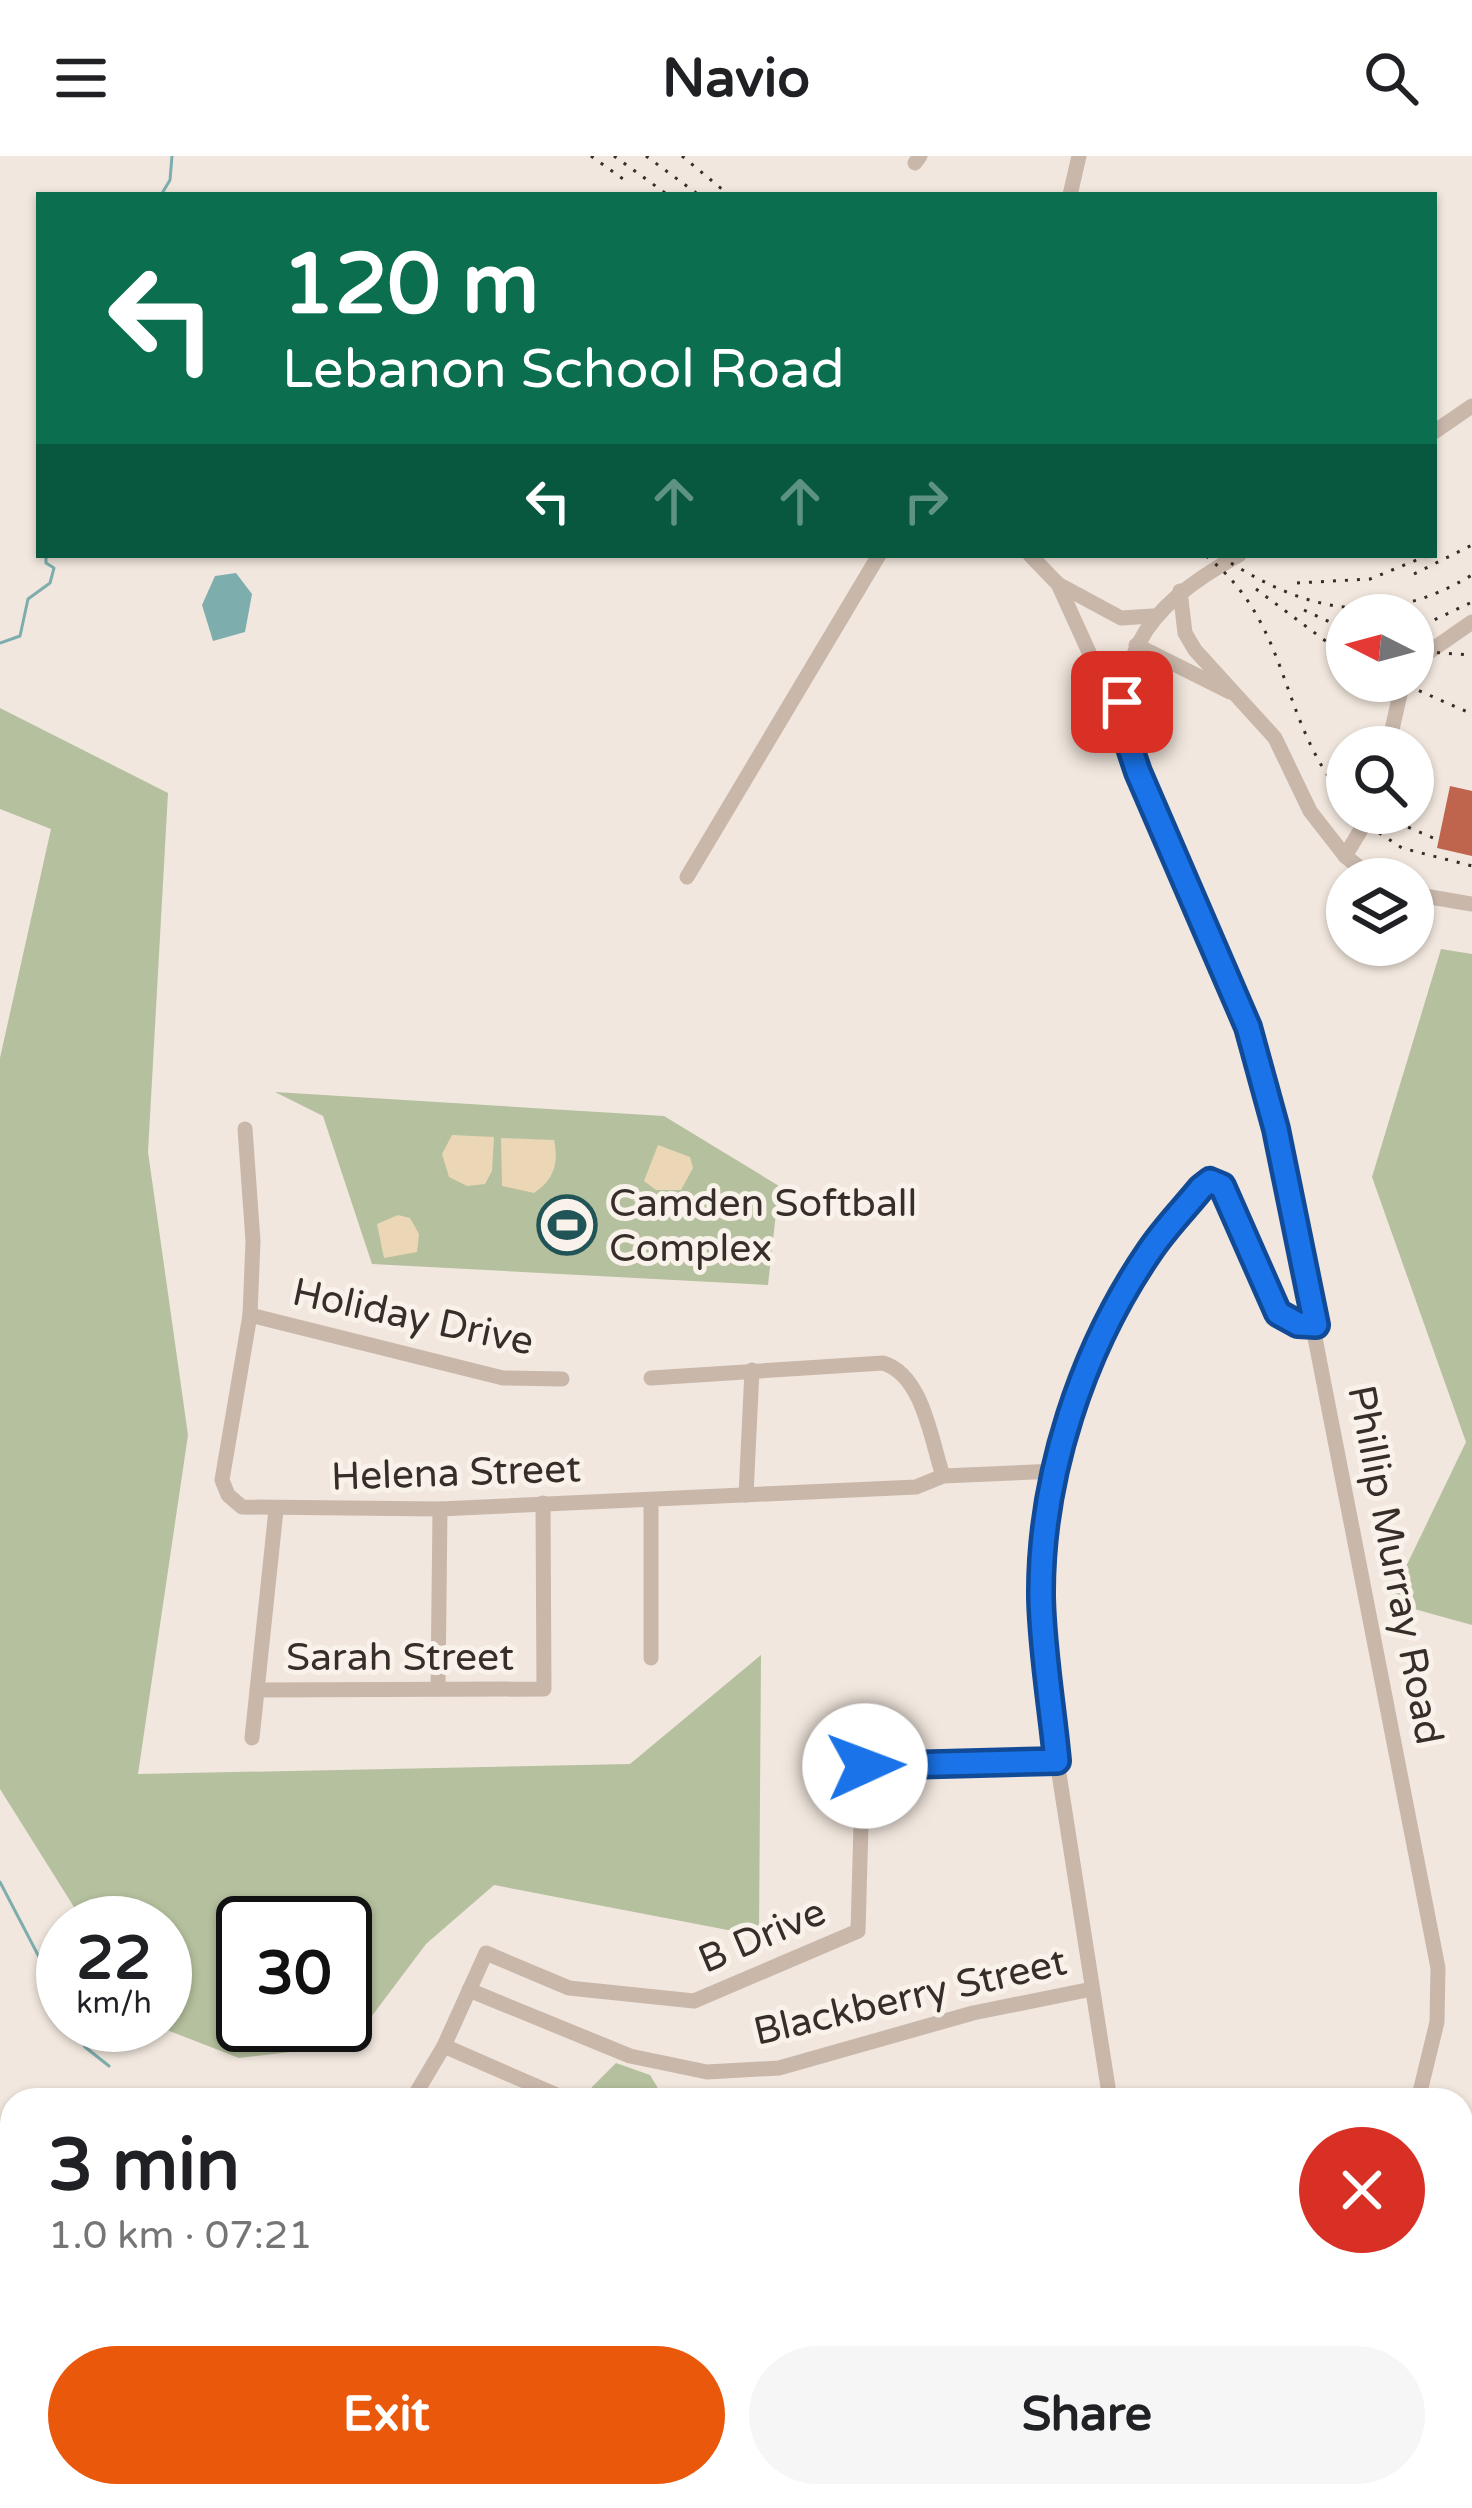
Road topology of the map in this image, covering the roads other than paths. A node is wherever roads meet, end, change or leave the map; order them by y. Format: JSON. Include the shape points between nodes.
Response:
{"nodes":[{"id":1,"x":1079,"y":156,"type":"edge"},
{"id":2,"x":1071,"y":192,"type":"edge"},
{"id":3,"x":1472,"y":406,"type":"edge"},
{"id":4,"x":1437,"y":430,"type":"edge"},
{"id":5,"x":877,"y":558,"type":"edge"},
{"id":6,"x":1033,"y":558,"type":"edge"},
{"id":7,"x":1234,"y":558,"type":"edge"},
{"id":8,"x":1058,"y":584,"type":"junction"},
{"id":9,"x":1180,"y":591,"type":"junction"},
{"id":10,"x":1153,"y":616,"type":"junction"},
{"id":11,"x":1472,"y":622,"type":"edge"},
{"id":12,"x":1136,"y":646,"type":"junction"},
{"id":13,"x":1434,"y":648,"type":"edge"},
{"id":14,"x":1243,"y":698,"type":"junction"},
{"id":15,"x":1124,"y":730,"type":"junction"},
{"id":16,"x":1359,"y":834,"type":"edge"},
{"id":17,"x":1345,"y":856,"type":"junction"},
{"id":18,"x":1348,"y":858,"type":"edge"},
{"id":19,"x":687,"y":877,"type":"dead end"},
{"id":20,"x":1434,"y":897,"type":"edge"},
{"id":21,"x":1472,"y":904,"type":"edge"},
{"id":22,"x":245,"y":1129,"type":"dead end"},
{"id":23,"x":250,"y":1315,"type":"junction"},
{"id":24,"x":1316,"y":1325,"type":"junction"},
{"id":25,"x":752,"y":1370,"type":"junction"},
{"id":26,"x":651,"y":1378,"type":"dead end"},
{"id":27,"x":562,"y":1379,"type":"dead end"},
{"id":28,"x":1057,"y":1472,"type":"junction"},
{"id":29,"x":943,"y":1476,"type":"junction"},
{"id":30,"x":746,"y":1495,"type":"junction"},
{"id":31,"x":651,"y":1501,"type":"junction"},
{"id":32,"x":543,"y":1503,"type":"junction"},
{"id":33,"x":440,"y":1509,"type":"junction"},
{"id":34,"x":276,"y":1510,"type":"junction"},
{"id":35,"x":651,"y":1658,"type":"dead end"},
{"id":36,"x":438,"y":1688,"type":"junction"},
{"id":37,"x":257,"y":1690,"type":"junction"},
{"id":38,"x":865,"y":1719,"type":"dead end"},
{"id":39,"x":252,"y":1738,"type":"dead end"},
{"id":40,"x":1057,"y":1761,"type":"junction"},
{"id":41,"x":865,"y":1766,"type":"junction"},
{"id":42,"x":1092,"y":1989,"type":"junction"},
{"id":43,"x":469,"y":1990,"type":"junction"},
{"id":44,"x":444,"y":2046,"type":"junction"},
{"id":45,"x":419,"y":2088,"type":"edge"},
{"id":46,"x":540,"y":2088,"type":"edge"},
{"id":47,"x":1108,"y":2088,"type":"edge"},
{"id":48,"x":1421,"y":2088,"type":"edge"}],
"edges":[{"from":1,"to":2,"type":"street"},
{"from":3,"to":4,"type":"street"},
{"from":5,"to":19,"type":"street"},
{"from":6,"to":8,"type":"street"},
{"from":7,"to":9,"type":"street"},
{"from":8,"to":10,"type":"street","via":[[1121,619]]},
{"from":8,"to":15,"type":"street","name":"Phillip Murray Road"},
{"from":9,"to":10,"type":"street"},
{"from":9,"to":14,"type":"street","via":[[1185,633]]},
{"from":10,"to":12,"type":"street"},
{"from":11,"to":13,"type":"street"},
{"from":12,"to":14,"type":"street"},
{"from":12,"to":15,"type":"street","via":[[1125,677]]},
{"from":14,"to":17,"type":"street"},
{"from":15,"to":24,"type":"street","name":"Phillip Murray Road","via":[[1248,1027]]},
{"from":16,"to":17,"type":"street"},
{"from":17,"to":18,"type":"street"},
{"from":20,"to":21,"type":"street"},
{"from":22,"to":23,"type":"street","name":"Helena Street"},
{"from":23,"to":27,"type":"street","name":"Holiday Drive","via":[[503,1378]]},
{"from":23,"to":34,"type":"street","name":"Helena Street","via":[[222,1480],[242,1507]]},
{"from":24,"to":28,"type":"street","via":[[1278,1313],[1222,1186],[1210,1181],[1149,1251],[1104,1332]]},
{"from":24,"to":48,"type":"street","name":"Phillip Murray Road","via":[[1438,1968],[1437,2022]]},
{"from":25,"to":26,"type":"street"},
{"from":25,"to":29,"type":"street","via":[[897,1367],[909,1378]]},
{"from":25,"to":30,"type":"street"},
{"from":28,"to":29,"type":"street","name":"Helena Street"},
{"from":28,"to":40,"type":"street","via":[[1041,1599]]},
{"from":29,"to":30,"type":"street","name":"Helena Street","via":[[916,1487]]},
{"from":30,"to":31,"type":"street","name":"Helena Street"},
{"from":31,"to":32,"type":"street","name":"Helena Street"},
{"from":31,"to":35,"type":"street"},
{"from":32,"to":33,"type":"street","name":"Helena Street"},
{"from":32,"to":36,"type":"street","name":"Sarah Street","via":[[544,1689]]},
{"from":33,"to":34,"type":"street","name":"Helena Street"},
{"from":33,"to":36,"type":"street"},
{"from":34,"to":37,"type":"street"},
{"from":36,"to":37,"type":"street","name":"Sarah Street"},
{"from":37,"to":39,"type":"street"},
{"from":38,"to":41,"type":"street","name":"B Drive"},
{"from":40,"to":41,"type":"street"},
{"from":40,"to":42,"type":"street"},
{"from":41,"to":43,"type":"street","name":"B Drive","via":[[858,1931],[694,2001],[568,1988],[487,1953]]},
{"from":42,"to":43,"type":"street","name":"Blackberry Street","via":[[779,2068],[707,2072],[629,2056]]},
{"from":42,"to":47,"type":"street"},
{"from":43,"to":44,"type":"street"},
{"from":44,"to":45,"type":"street"},
{"from":44,"to":46,"type":"street"}]}
